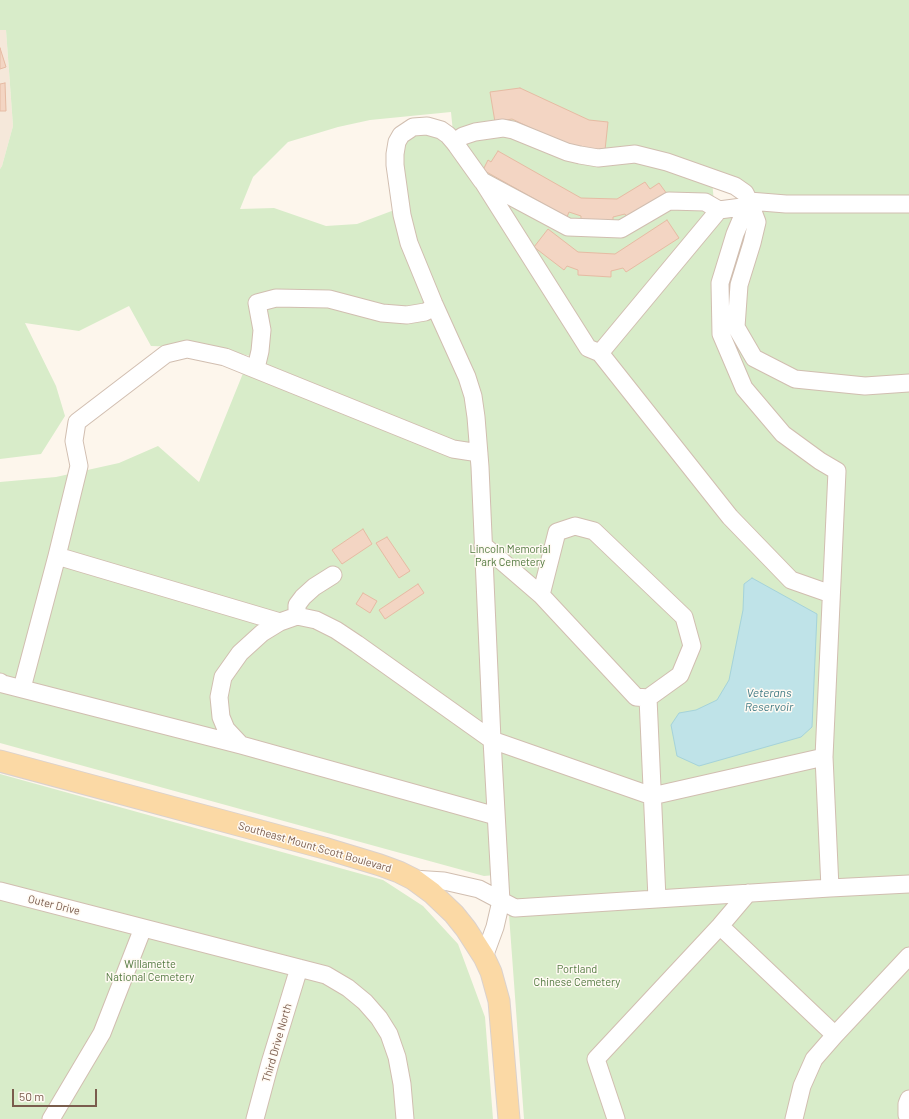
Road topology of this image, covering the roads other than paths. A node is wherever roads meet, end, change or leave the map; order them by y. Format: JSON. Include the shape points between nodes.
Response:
{"nodes":[{"id":1,"x":454,"y":142,"type":"junction"},
{"id":2,"x":482,"y":181,"type":"junction"},
{"id":3,"x":750,"y":201,"type":"junction"},
{"id":4,"x":909,"y":204,"type":"edge"},
{"id":5,"x":719,"y":210,"type":"junction"},
{"id":6,"x":435,"y":308,"type":"junction"},
{"id":7,"x":600,"y":353,"type":"junction"},
{"id":8,"x":256,"y":368,"type":"junction"},
{"id":9,"x":909,"y":383,"type":"edge"},
{"id":10,"x":479,"y":453,"type":"junction"},
{"id":11,"x":483,"y":545,"type":"junction"},
{"id":12,"x":57,"y":556,"type":"junction"},
{"id":13,"x":334,"y":575,"type":"dead end"},
{"id":14,"x":831,"y":594,"type":"junction"},
{"id":15,"x":541,"y":595,"type":"junction"},
{"id":16,"x":297,"y":616,"type":"junction"},
{"id":17,"x":280,"y":622,"type":"junction"},
{"id":18,"x":0,"y":682,"type":"edge"},
{"id":19,"x":22,"y":688,"type":"junction"},
{"id":20,"x":648,"y":698,"type":"junction"},
{"id":21,"x":492,"y":740,"type":"junction"},
{"id":22,"x":240,"y":745,"type":"junction"},
{"id":23,"x":824,"y":757,"type":"junction"},
{"id":24,"x":0,"y":761,"type":"edge"},
{"id":25,"x":652,"y":796,"type":"junction"},
{"id":26,"x":496,"y":816,"type":"junction"},
{"id":27,"x":414,"y":880,"type":"junction"},
{"id":28,"x":909,"y":884,"type":"edge"},
{"id":29,"x":830,"y":888,"type":"junction"},
{"id":30,"x":0,"y":891,"type":"edge"},
{"id":31,"x":748,"y":893,"type":"junction"},
{"id":32,"x":657,"y":899,"type":"junction"},
{"id":33,"x":501,"y":901,"type":"junction"},
{"id":34,"x":720,"y":926,"type":"junction"},
{"id":35,"x":143,"y":928,"type":"junction"},
{"id":36,"x":909,"y":956,"type":"edge"},
{"id":37,"x":484,"y":957,"type":"junction"},
{"id":38,"x":299,"y":968,"type":"junction"},
{"id":39,"x":835,"y":1035,"type":"junction"},
{"id":40,"x":909,"y":1099,"type":"edge"},
{"id":41,"x":909,"y":1118,"type":"edge"},
{"id":42,"x":51,"y":1119,"type":"edge"},
{"id":43,"x":255,"y":1119,"type":"edge"},
{"id":44,"x":405,"y":1119,"type":"edge"},
{"id":45,"x":508,"y":1119,"type":"edge"},
{"id":46,"x":616,"y":1119,"type":"edge"},
{"id":47,"x":794,"y":1119,"type":"edge"}],
"edges":[{"from":1,"to":2,"type":"street"},
{"from":1,"to":3,"type":"street","via":[[475,132],[503,128],[580,155],[598,158],[635,154],[667,162],[735,186],[745,193]]},
{"from":1,"to":6,"type":"street","via":[[441,130],[413,126],[401,135],[395,154],[407,236]]},
{"from":2,"to":5,"type":"street","via":[[568,227],[621,229],[669,201],[705,202]]},
{"from":2,"to":7,"type":"street","via":[[588,348]]},
{"from":3,"to":4,"type":"street","via":[[786,204]]},
{"from":3,"to":5,"type":"street","via":[[742,207]]},
{"from":3,"to":9,"type":"street","via":[[757,222],[739,285],[736,327],[754,358],[795,379],[865,386]]},
{"from":3,"to":14,"type":"street","via":[[735,234],[720,283],[721,334],[744,388],[783,434],[836,471]]},
{"from":5,"to":7,"type":"street"},
{"from":6,"to":8,"type":"street","via":[[407,315],[382,312],[329,299],[276,298],[257,303],[262,330]]},
{"from":6,"to":10,"type":"street","via":[[467,377],[473,396]]},
{"from":7,"to":14,"type":"street","via":[[730,517],[791,580]]},
{"from":8,"to":10,"type":"street","via":[[452,449]]},
{"from":8,"to":12,"type":"street","via":[[226,356],[186,349],[166,354],[77,422],[74,441],[79,466]]},
{"from":10,"to":11,"type":"street"},
{"from":11,"to":15,"type":"street"},
{"from":11,"to":21,"type":"street"},
{"from":12,"to":17,"type":"street"},
{"from":12,"to":19,"type":"street"},
{"from":13,"to":16,"type":"street","via":[[303,597],[297,604]]},
{"from":14,"to":23,"type":"street"},
{"from":15,"to":20,"type":"street","via":[[636,697]]},
{"from":15,"to":20,"type":"street","via":[[557,532],[575,526],[594,531],[684,617],[692,646],[680,675]]},
{"from":16,"to":17,"type":"street"},
{"from":16,"to":21,"type":"street","via":[[316,620],[336,630]]},
{"from":17,"to":22,"type":"street","via":[[262,633],[240,653],[223,677],[219,697],[221,717],[226,729]]},
{"from":18,"to":19,"type":"street"},
{"from":19,"to":22,"type":"street"},
{"from":20,"to":25,"type":"street"},
{"from":21,"to":25,"type":"street"},
{"from":21,"to":26,"type":"street"},
{"from":22,"to":26,"type":"street"},
{"from":23,"to":25,"type":"street"},
{"from":23,"to":29,"type":"street"},
{"from":24,"to":27,"type":"main road","name":"Southeast Mount Scott Boulevard","via":[[331,850],[380,865]]},
{"from":25,"to":32,"type":"street"},
{"from":26,"to":33,"type":"street"},
{"from":27,"to":33,"type":"street","via":[[444,881],[479,890]]},
{"from":27,"to":37,"type":"main road","name":"Southeast Mount Scott Boulevard","via":[[454,914]]},
{"from":28,"to":29,"type":"street"},
{"from":29,"to":31,"type":"street"},
{"from":30,"to":35,"type":"street","name":"Outer Drive"},
{"from":31,"to":32,"type":"street"},
{"from":31,"to":34,"type":"street"},
{"from":32,"to":33,"type":"street","via":[[515,908]]},
{"from":33,"to":37,"type":"street"},
{"from":34,"to":39,"type":"street"},
{"from":34,"to":46,"type":"street","via":[[596,1059]]},
{"from":35,"to":38,"type":"street","name":"Outer Drive"},
{"from":35,"to":42,"type":"street","via":[[102,1033]]},
{"from":36,"to":39,"type":"street"},
{"from":37,"to":45,"type":"main road","name":"Southeast Mount Scott Boulevard","via":[[499,1001]]},
{"from":38,"to":43,"type":"street","name":"Third Drive North"},
{"from":38,"to":44,"type":"street","name":"Outer Drive","via":[[326,975],[348,988],[379,1018],[389,1034],[397,1057]]},
{"from":39,"to":47,"type":"street","via":[[814,1059],[802,1086]]},
{"from":40,"to":41,"type":"street"}]}
